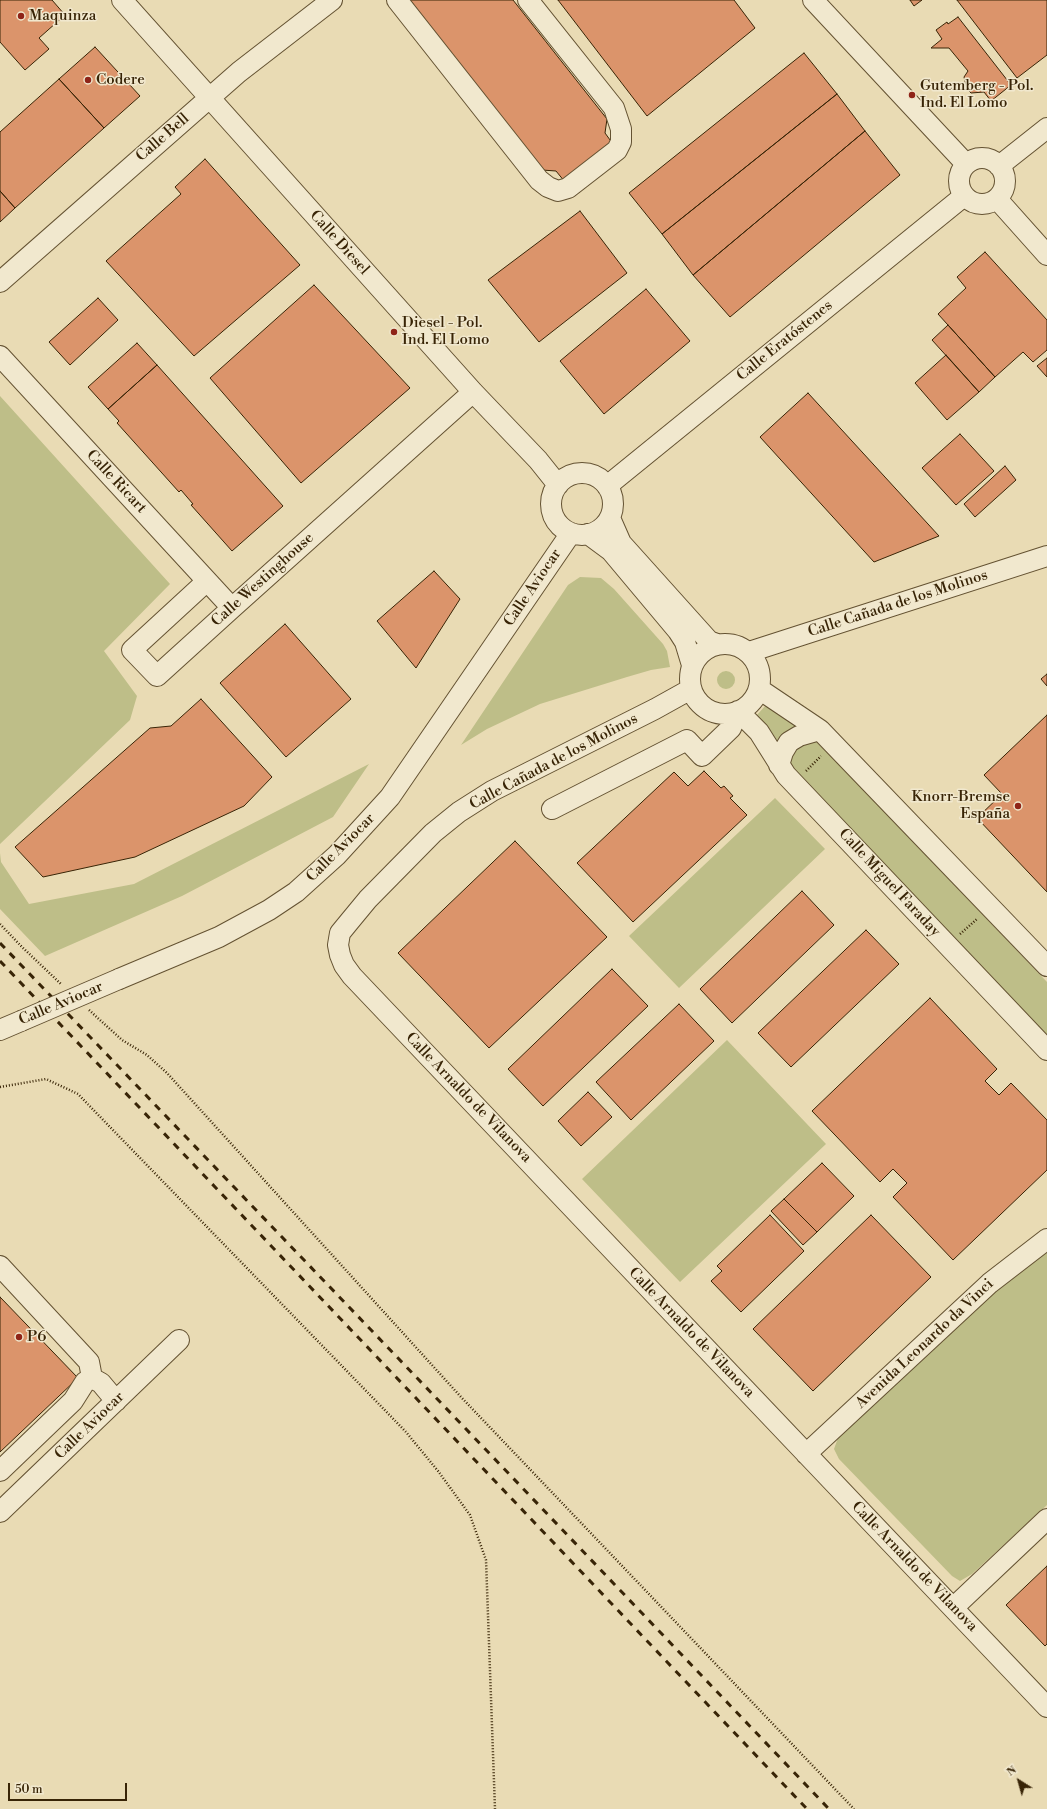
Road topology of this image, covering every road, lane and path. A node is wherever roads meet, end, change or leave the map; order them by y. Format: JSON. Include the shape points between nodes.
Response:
{"nodes":[{"id":1,"x":122,"y":0,"type":"edge"},
{"id":2,"x":332,"y":0,"type":"edge"},
{"id":3,"x":397,"y":0,"type":"edge"},
{"id":4,"x":528,"y":0,"type":"edge"},
{"id":5,"x":813,"y":0,"type":"edge"},
{"id":6,"x":209,"y":98,"type":"junction"},
{"id":7,"x":1047,"y":128,"type":"edge"},
{"id":8,"x":966,"y":164,"type":"junction"},
{"id":9,"x":999,"y":166,"type":"junction"},
{"id":10,"x":964,"y":196,"type":"junction"},
{"id":11,"x":997,"y":199,"type":"junction"},
{"id":12,"x":1047,"y":255,"type":"edge"},
{"id":13,"x":0,"y":282,"type":"edge"},
{"id":14,"x":0,"y":356,"type":"edge"},
{"id":15,"x":473,"y":392,"type":"junction"},
{"id":16,"x":558,"y":484,"type":"junction"},
{"id":17,"x":607,"y":486,"type":"junction"},
{"id":18,"x":610,"y":518,"type":"junction"},
{"id":19,"x":580,"y":534,"type":"junction"},
{"id":20,"x":1047,"y":556,"type":"edge"},
{"id":21,"x":207,"y":581,"type":"junction"},
{"id":22,"x":232,"y":608,"type":"junction"},
{"id":23,"x":717,"y":644,"type":"junction"},
{"id":24,"x":749,"y":652,"type":"junction"},
{"id":25,"x":692,"y":665,"type":"junction"},
{"id":26,"x":691,"y":689,"type":"junction"},
{"id":27,"x":759,"y":689,"type":"junction"},
{"id":28,"x":738,"y":711,"type":"junction"},
{"id":29,"x":820,"y":730,"type":"junction"},
{"id":30,"x":834,"y":744,"type":"junction"},
{"id":31,"x":780,"y":765,"type":"junction"},
{"id":32,"x":794,"y":782,"type":"junction"},
{"id":33,"x":552,"y":809,"type":"dead end"},
{"id":34,"x":991,"y":906,"type":"junction"},
{"id":35,"x":0,"y":924,"type":"edge"},
{"id":36,"x":948,"y":945,"type":"junction"},
{"id":37,"x":340,"y":955,"type":"joint"},
{"id":38,"x":1047,"y":966,"type":"edge"},
{"id":39,"x":66,"y":988,"type":"dead end"},
{"id":40,"x":88,"y":1008,"type":"dead end"},
{"id":41,"x":0,"y":1030,"type":"edge"},
{"id":42,"x":1047,"y":1050,"type":"edge"},
{"id":43,"x":0,"y":1087,"type":"edge"},
{"id":44,"x":1047,"y":1239,"type":"edge"},
{"id":45,"x":0,"y":1266,"type":"edge"},
{"id":46,"x":179,"y":1340,"type":"dead end"},
{"id":47,"x":92,"y":1378,"type":"junction"},
{"id":48,"x":116,"y":1401,"type":"junction"},
{"id":49,"x":806,"y":1454,"type":"junction"},
{"id":50,"x":0,"y":1471,"type":"edge"},
{"id":51,"x":0,"y":1512,"type":"edge"},
{"id":52,"x":1047,"y":1519,"type":"edge"},
{"id":53,"x":953,"y":1608,"type":"junction"},
{"id":54,"x":1047,"y":1707,"type":"edge"},
{"id":55,"x":496,"y":1809,"type":"edge"},
{"id":56,"x":854,"y":1809,"type":"edge"}],
"edges":[{"from":1,"to":6,"type":"street","name":"Calle Diesel"},
{"from":2,"to":6,"type":"street","name":"Calle Bell"},
{"from":3,"to":4,"type":"street","via":[[539,180],[558,191],[568,188],[617,150],[621,142],[621,129],[614,108]]},
{"from":5,"to":8,"type":"street"},
{"from":6,"to":13,"type":"street","name":"Calle Bell"},
{"from":6,"to":15,"type":"street","name":"Calle Diesel"},
{"from":7,"to":9,"type":"street"},
{"from":8,"to":9,"type":"street","via":[[972,160],[987,158]]},
{"from":8,"to":10,"type":"street","via":[[958,178],[958,186]]},
{"from":9,"to":11,"type":"street","via":[[1003,172],[1005,187]]},
{"from":10,"to":11,"type":"street","via":[[974,204],[982,205]]},
{"from":10,"to":17,"type":"street","name":"Calle Eratóstenes"},
{"from":11,"to":12,"type":"street"},
{"from":14,"to":21,"type":"street","name":"Calle Ricart"},
{"from":15,"to":16,"type":"street","name":"Calle Diesel"},
{"from":15,"to":22,"type":"street","name":"Calle Westinghouse"},
{"from":16,"to":17,"type":"street","via":[[576,474],[585,474],[595,476]]},
{"from":16,"to":19,"type":"street","via":[[551,502],[552,512],[562,528]]},
{"from":17,"to":18,"type":"street","via":[[612,499]]},
{"from":18,"to":19,"type":"street","via":[[603,526]]},
{"from":18,"to":23,"type":"street","via":[[621,543],[709,641]]},
{"from":19,"to":25,"type":"street","via":[[611,551],[678,631],[685,642]]},
{"from":19,"to":41,"type":"street","name":"Calle Aviocar","bridge":true,"via":[[390,797],[337,856],[296,892],[219,937]]},
{"from":20,"to":24,"type":"street","name":"Calle Cañada de los Molinos"},
{"from":21,"to":22,"type":"street","name":"Calle Ricart"},
{"from":21,"to":22,"type":"street","name":"Calle Westinghouse","via":[[132,650],[157,676]]},
{"from":23,"to":24,"type":"street","via":[[739,646]]},
{"from":23,"to":25,"type":"street","via":[[703,651]]},
{"from":24,"to":27,"type":"street","via":[[759,669]]},
{"from":25,"to":26,"type":"street"},
{"from":26,"to":28,"type":"street","via":[[696,699],[715,713],[727,714]]},
{"from":26,"to":37,"type":"street","name":"Calle Cañada de los Molinos","via":[[492,791],[459,812],[432,833],[368,899],[340,933]]},
{"from":27,"to":28,"type":"street","via":[[747,706]]},
{"from":27,"to":29,"type":"street"},
{"from":28,"to":31,"type":"street","name":"Calle Miguel Faraday","via":[[759,732]]},
{"from":28,"to":33,"type":"street","via":[[731,728],[702,756],[687,740]]},
{"from":29,"to":30,"type":"street"},
{"from":29,"to":31,"type":"street","via":[[798,736],[789,742]]},
{"from":30,"to":32,"type":"path"},
{"from":30,"to":34,"type":"street"},
{"from":31,"to":32,"type":"street","name":"Calle Miguel Faraday"},
{"from":32,"to":36,"type":"street","name":"Calle Miguel Faraday"},
{"from":34,"to":36,"type":"path"},
{"from":34,"to":38,"type":"street"},
{"from":35,"to":39,"type":"path"},
{"from":36,"to":42,"type":"street","name":"Calle Miguel Faraday"},
{"from":37,"to":49,"type":"street","name":"Calle Arnaldo de Vilanova","via":[[352,976]]},
{"from":40,"to":56,"type":"path","via":[[122,1040],[147,1055],[167,1072],[461,1397]]},
{"from":43,"to":55,"type":"path","via":[[46,1079],[78,1094],[406,1432],[470,1515],[486,1560]]},
{"from":44,"to":49,"type":"street","name":"Avenida Leonardo da Vinci","via":[[990,1283]]},
{"from":45,"to":47,"type":"street","via":[[89,1362]]},
{"from":46,"to":48,"type":"street","name":"Calle Aviocar"},
{"from":47,"to":48,"type":"street","via":[[101,1383]]},
{"from":47,"to":50,"type":"street","via":[[85,1382],[73,1401]]},
{"from":48,"to":51,"type":"street","name":"Calle Aviocar"},
{"from":49,"to":53,"type":"street","name":"Calle Arnaldo de Vilanova"},
{"from":52,"to":53,"type":"street"},
{"from":53,"to":54,"type":"street","name":"Calle Arnaldo de Vilanova"}]}
